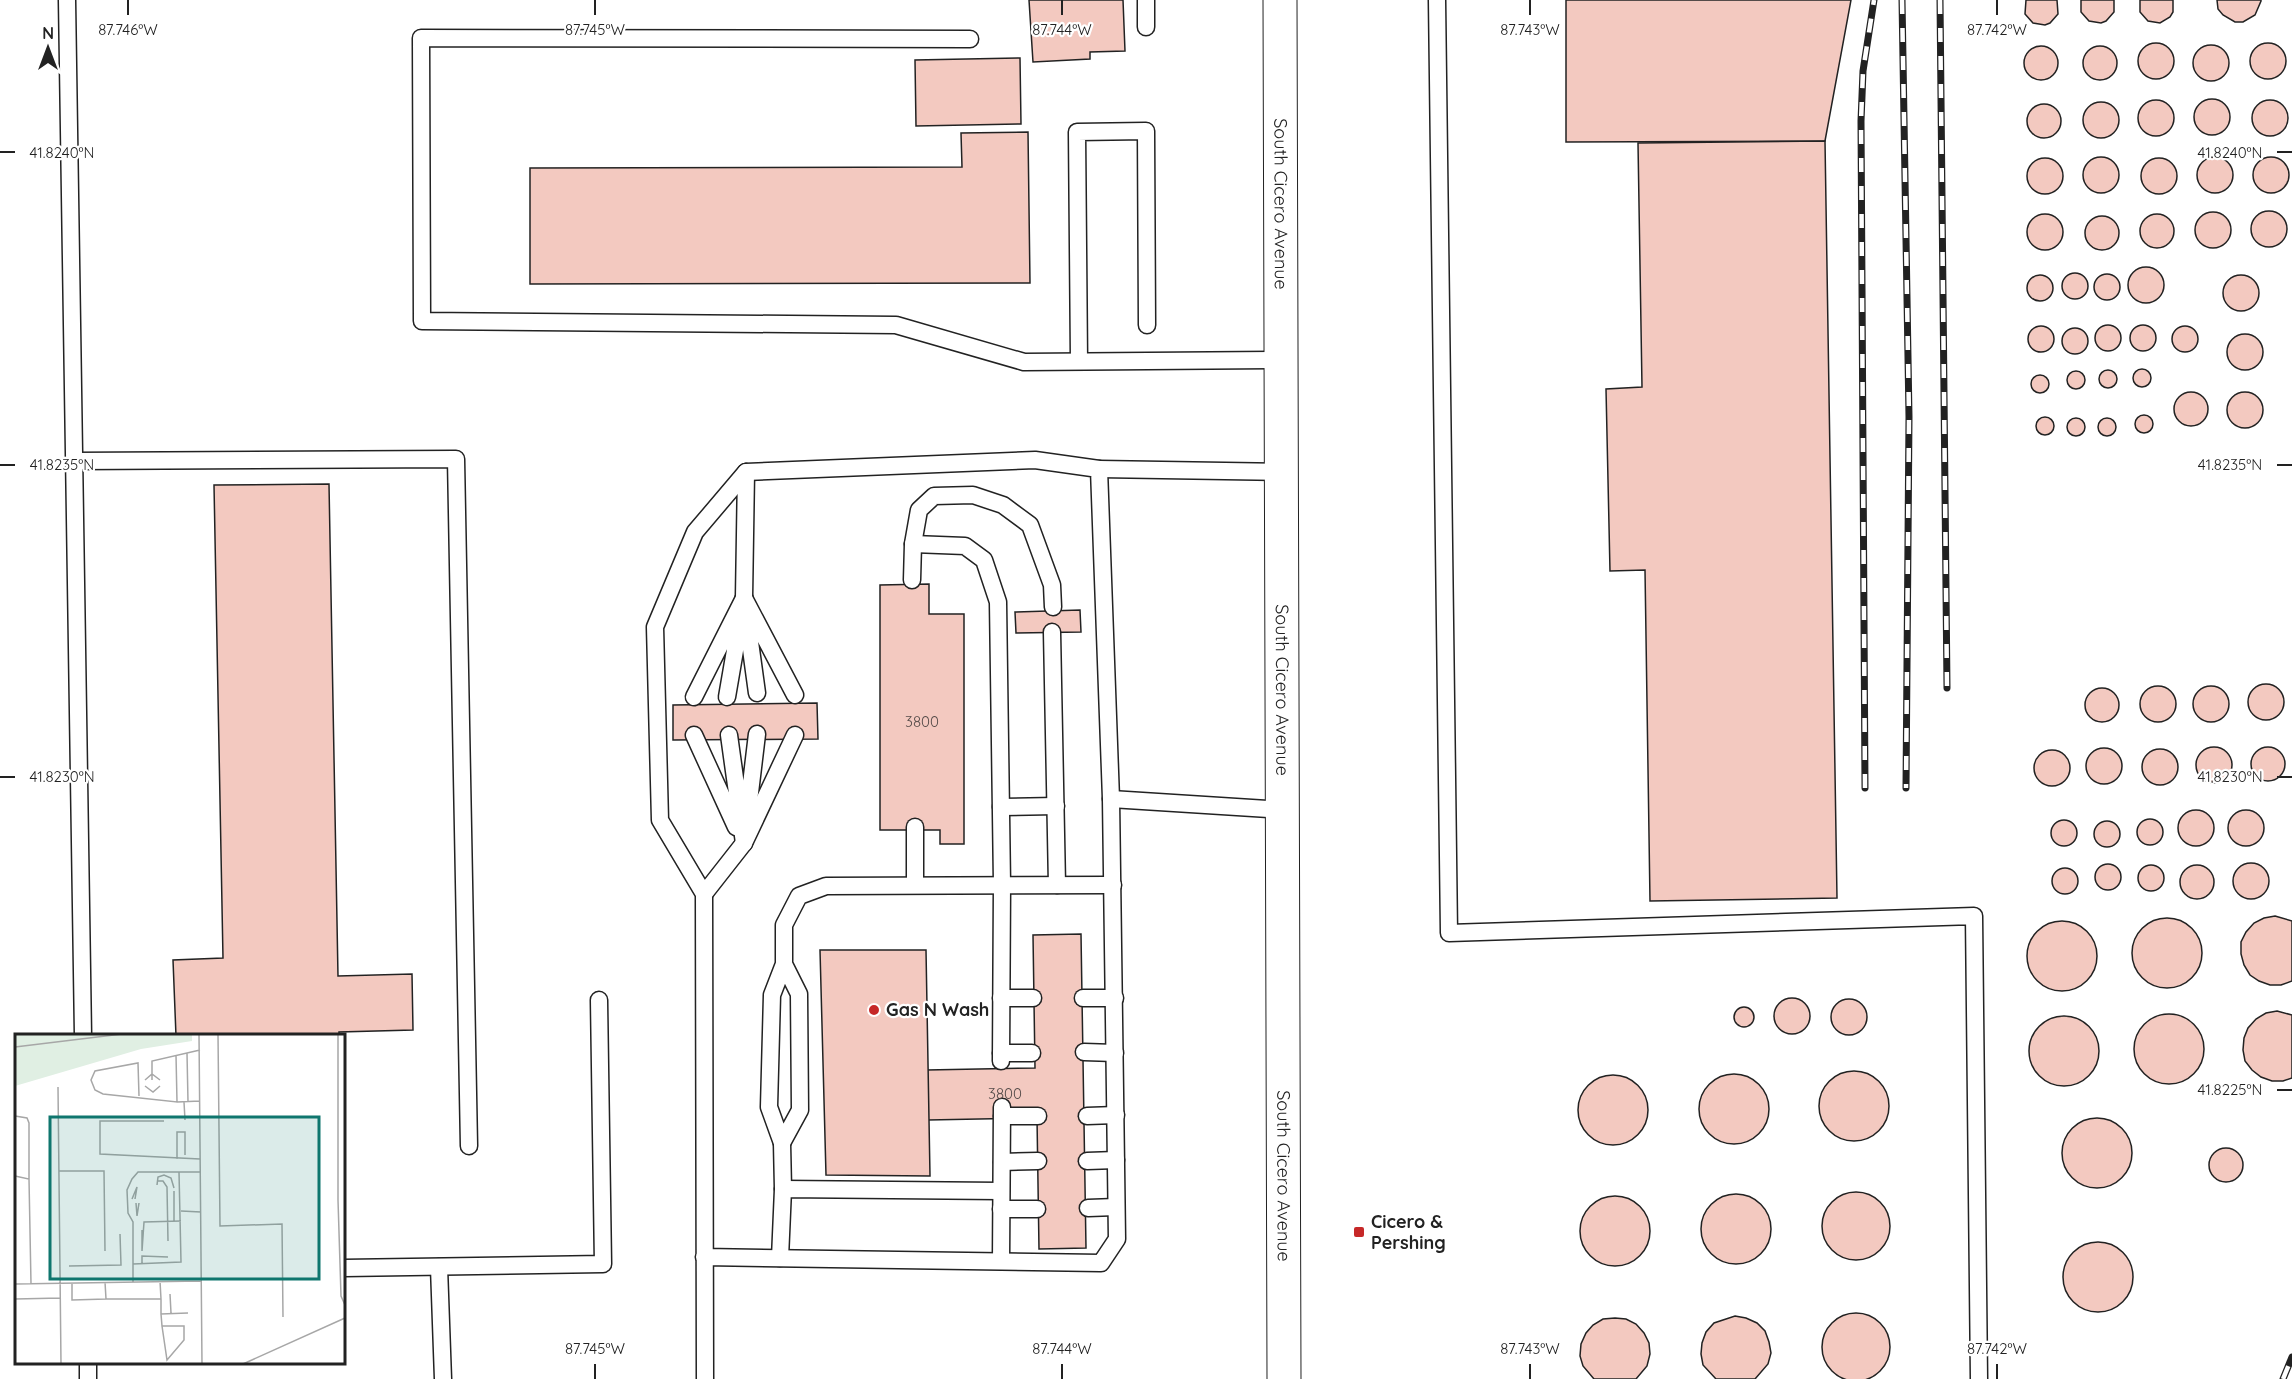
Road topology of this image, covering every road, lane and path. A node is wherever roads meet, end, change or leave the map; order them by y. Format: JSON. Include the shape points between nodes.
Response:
{"nodes":[{"id":1,"x":67,"y":0,"type":"edge"},
{"id":2,"x":1146,"y":0,"type":"edge"},
{"id":3,"x":1280,"y":0,"type":"edge"},
{"id":4,"x":1437,"y":0,"type":"edge"},
{"id":5,"x":1146,"y":27,"type":"dead end"},
{"id":6,"x":970,"y":39,"type":"dead end"},
{"id":7,"x":1147,"y":325,"type":"dead end"},
{"id":8,"x":1281,"y":360,"type":"junction"},
{"id":9,"x":1079,"y":361,"type":"junction"},
{"id":10,"x":74,"y":461,"type":"junction"},
{"id":11,"x":1099,"y":469,"type":"junction"},
{"id":12,"x":746,"y":472,"type":"junction"},
{"id":13,"x":1281,"y":472,"type":"junction"},
{"id":14,"x":913,"y":544,"type":"junction"},
{"id":15,"x":912,"y":580,"type":"dead end"},
{"id":16,"x":744,"y":598,"type":"junction"},
{"id":17,"x":1053,"y":607,"type":"dead end"},
{"id":18,"x":1052,"y":632,"type":"dead end"},
{"id":19,"x":757,"y":693,"type":"dead end"},
{"id":20,"x":795,"y":695,"type":"dead end"},
{"id":21,"x":694,"y":697,"type":"dead end"},
{"id":22,"x":727,"y":697,"type":"dead end"},
{"id":23,"x":757,"y":734,"type":"dead end"},
{"id":24,"x":693,"y":735,"type":"dead end"},
{"id":25,"x":729,"y":735,"type":"dead end"},
{"id":26,"x":795,"y":735,"type":"dead end"},
{"id":27,"x":1111,"y":799,"type":"junction"},
{"id":28,"x":1056,"y":806,"type":"junction"},
{"id":29,"x":1000,"y":807,"type":"junction"},
{"id":30,"x":1283,"y":810,"type":"junction"},
{"id":31,"x":915,"y":827,"type":"dead end"},
{"id":32,"x":744,"y":843,"type":"junction"},
{"id":33,"x":1002,"y":884,"type":"junction"},
{"id":34,"x":915,"y":885,"type":"junction"},
{"id":35,"x":1057,"y":885,"type":"junction"},
{"id":36,"x":1113,"y":885,"type":"junction"},
{"id":37,"x":704,"y":894,"type":"junction"},
{"id":38,"x":784,"y":964,"type":"junction"},
{"id":39,"x":1001,"y":998,"type":"junction"},
{"id":40,"x":1033,"y":998,"type":"dead end"},
{"id":41,"x":1083,"y":998,"type":"dead end"},
{"id":42,"x":1114,"y":998,"type":"junction"},
{"id":43,"x":599,"y":1000,"type":"dead end"},
{"id":44,"x":83,"y":1034,"type":"edge"},
{"id":45,"x":1084,"y":1052,"type":"dead end"},
{"id":46,"x":1032,"y":1053,"type":"dead end"},
{"id":47,"x":1115,"y":1053,"type":"junction"},
{"id":48,"x":1116,"y":1114,"type":"junction"},
{"id":49,"x":1038,"y":1116,"type":"dead end"},
{"id":50,"x":1087,"y":1116,"type":"dead end"},
{"id":51,"x":782,"y":1143,"type":"junction"},
{"id":52,"x":469,"y":1146,"type":"dead end"},
{"id":53,"x":1116,"y":1160,"type":"junction"},
{"id":54,"x":1038,"y":1161,"type":"dead end"},
{"id":55,"x":1087,"y":1161,"type":"dead end"},
{"id":56,"x":1002,"y":1162,"type":"junction"},
{"id":57,"x":783,"y":1190,"type":"junction"},
{"id":58,"x":1002,"y":1191,"type":"junction"},
{"id":59,"x":1116,"y":1207,"type":"junction"},
{"id":60,"x":1088,"y":1208,"type":"dead end"},
{"id":61,"x":1002,"y":1209,"type":"junction"},
{"id":62,"x":1037,"y":1209,"type":"dead end"},
{"id":63,"x":704,"y":1257,"type":"junction"},
{"id":64,"x":780,"y":1258,"type":"junction"},
{"id":65,"x":1002,"y":1261,"type":"junction"},
{"id":66,"x":439,"y":1267,"type":"junction"},
{"id":67,"x":345,"y":1268,"type":"edge"},
{"id":68,"x":442,"y":1379,"type":"edge"},
{"id":69,"x":705,"y":1379,"type":"edge"},
{"id":70,"x":1284,"y":1379,"type":"edge"},
{"id":71,"x":1979,"y":1379,"type":"edge"}],
"edges":[{"from":1,"to":10,"type":"lane"},
{"from":2,"to":5,"type":"lane"},
{"from":3,"to":8,"type":"main road","name":"South Cicero Avenue"},
{"from":4,"to":71,"type":"lane","via":[[1449,933],[1974,916]]},
{"from":6,"to":9,"type":"lane","via":[[421,38],[422,321],[896,326],[1024,362]]},
{"from":7,"to":9,"type":"lane","via":[[1146,131],[1077,132]]},
{"from":8,"to":9,"type":"lane"},
{"from":8,"to":13,"type":"main road","name":"South Cicero Avenue"},
{"from":10,"to":44,"type":"lane"},
{"from":10,"to":52,"type":"lane","via":[[456,459]]},
{"from":11,"to":12,"type":"lane","via":[[1035,460]]},
{"from":11,"to":13,"type":"lane"},
{"from":11,"to":27,"type":"lane"},
{"from":12,"to":16,"type":"lane"},
{"from":12,"to":37,"type":"lane","via":[[695,532],[655,627],[660,820]]},
{"from":13,"to":30,"type":"main road","name":"South Cicero Avenue"},
{"from":14,"to":15,"type":"lane"},
{"from":14,"to":17,"type":"lane","via":[[919,510],[934,496],[972,495],[1003,505],[1029,525],[1052,585]]},
{"from":14,"to":29,"type":"lane","via":[[965,546],[984,560],[998,602]]},
{"from":16,"to":19,"type":"lane"},
{"from":16,"to":20,"type":"lane"},
{"from":16,"to":21,"type":"lane"},
{"from":16,"to":22,"type":"lane"},
{"from":18,"to":28,"type":"lane"},
{"from":23,"to":32,"type":"lane"},
{"from":24,"to":32,"type":"lane"},
{"from":25,"to":32,"type":"lane"},
{"from":26,"to":32,"type":"lane"},
{"from":27,"to":30,"type":"lane"},
{"from":27,"to":36,"type":"lane"},
{"from":28,"to":29,"type":"lane"},
{"from":28,"to":35,"type":"lane"},
{"from":29,"to":33,"type":"lane"},
{"from":30,"to":70,"type":"main road","name":"South Cicero Avenue"},
{"from":31,"to":34,"type":"lane"},
{"from":32,"to":37,"type":"lane"},
{"from":33,"to":34,"type":"lane"},
{"from":33,"to":35,"type":"lane"},
{"from":33,"to":39,"type":"lane"},
{"from":34,"to":38,"type":"lane","via":[[826,886],[799,896],[784,925]]},
{"from":35,"to":36,"type":"lane"},
{"from":36,"to":42,"type":"lane"},
{"from":37,"to":63,"type":"lane"},
{"from":38,"to":51,"type":"lane","via":[[772,995],[769,1107]]},
{"from":38,"to":51,"type":"lane","via":[[799,994],[800,1110]]},
{"from":39,"to":40,"type":"lane"},
{"from":39,"to":46,"type":"lane","via":[[1001,1057]]},
{"from":41,"to":42,"type":"lane"},
{"from":42,"to":47,"type":"lane"},
{"from":43,"to":66,"type":"lane","via":[[603,1264]]},
{"from":45,"to":47,"type":"lane"},
{"from":47,"to":48,"type":"lane"},
{"from":48,"to":50,"type":"lane"},
{"from":48,"to":53,"type":"lane"},
{"from":49,"to":56,"type":"lane","via":[[1002,1111]]},
{"from":51,"to":57,"type":"lane"},
{"from":53,"to":55,"type":"lane"},
{"from":53,"to":59,"type":"lane"},
{"from":54,"to":56,"type":"lane"},
{"from":56,"to":58,"type":"lane"},
{"from":57,"to":58,"type":"lane"},
{"from":57,"to":64,"type":"lane"},
{"from":58,"to":61,"type":"lane"},
{"from":59,"to":60,"type":"lane"},
{"from":59,"to":65,"type":"lane","via":[[1117,1239],[1101,1263]]},
{"from":61,"to":62,"type":"lane"},
{"from":61,"to":65,"type":"lane"},
{"from":63,"to":64,"type":"lane"},
{"from":63,"to":69,"type":"lane"},
{"from":64,"to":65,"type":"lane"},
{"from":66,"to":67,"type":"lane"},
{"from":66,"to":68,"type":"lane"}]}
